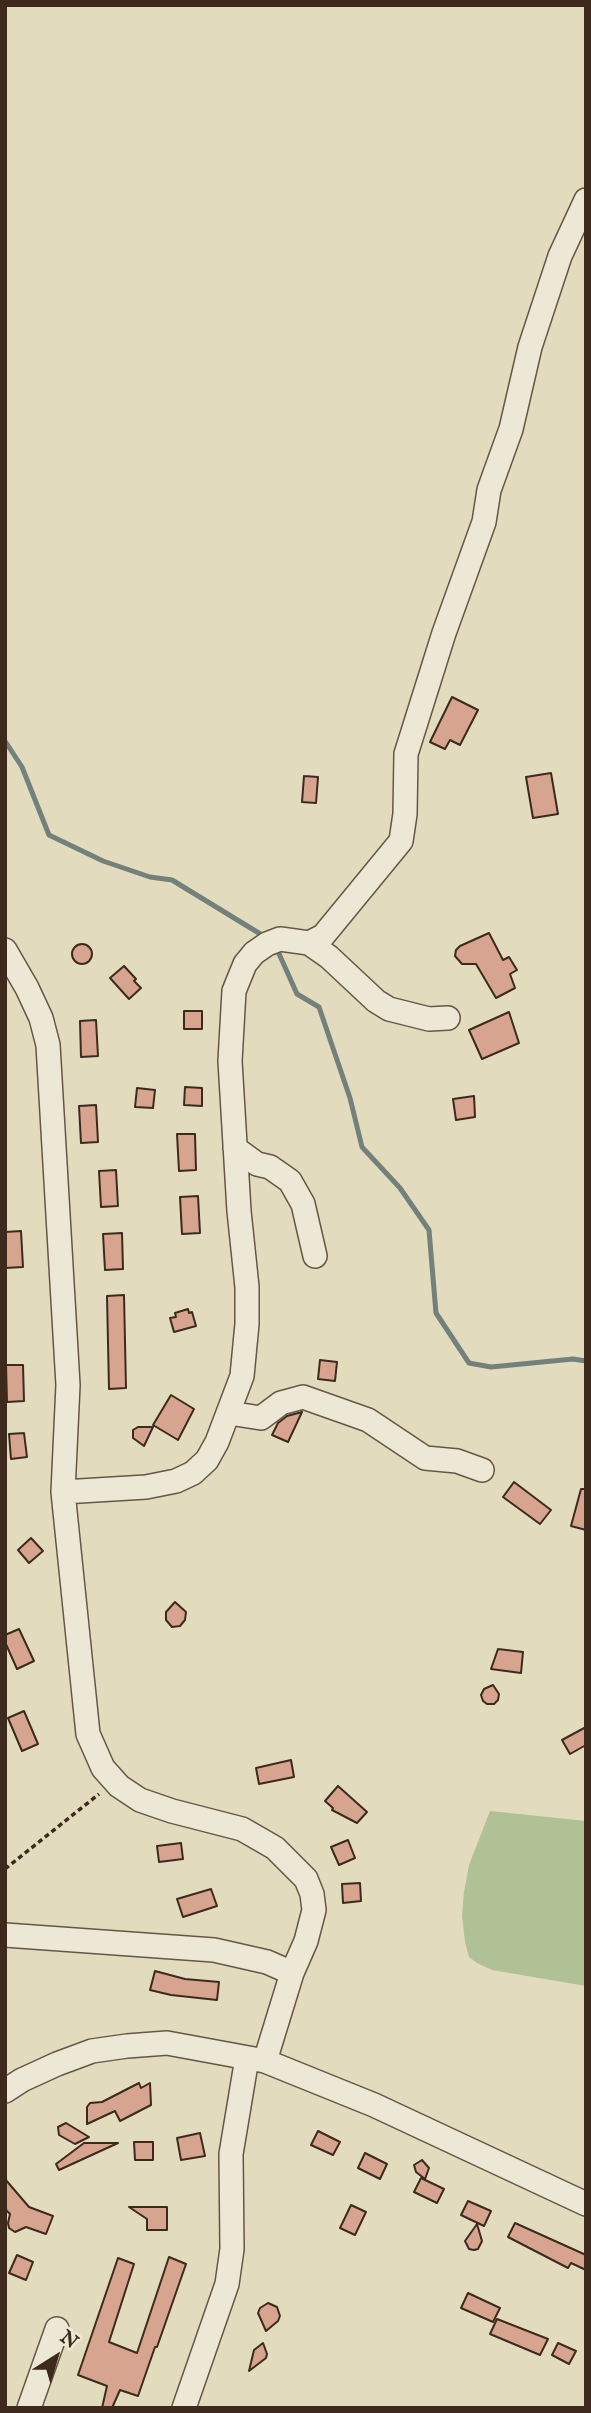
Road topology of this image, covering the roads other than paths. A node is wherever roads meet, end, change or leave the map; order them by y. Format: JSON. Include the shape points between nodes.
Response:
{"nodes":[{"id":1,"x":586,"y":200,"type":"edge"},
{"id":2,"x":309,"y":943,"type":"junction"},
{"id":3,"x":5,"y":950,"type":"edge"},
{"id":4,"x":448,"y":1018,"type":"dead end"},
{"id":5,"x":235,"y":1148,"type":"junction"},
{"id":6,"x":315,"y":1256,"type":"dead end"},
{"id":7,"x":229,"y":1413,"type":"junction"},
{"id":8,"x":482,"y":1470,"type":"dead end"},
{"id":9,"x":63,"y":1492,"type":"junction"},
{"id":10,"x":5,"y":1935,"type":"edge"},
{"id":11,"x":292,"y":1973,"type":"junction"},
{"id":12,"x":256,"y":2060,"type":"junction"},
{"id":13,"x":5,"y":2091,"type":"edge"},
{"id":14,"x":586,"y":2204,"type":"edge"},
{"id":15,"x":57,"y":2329,"type":"dead end"},
{"id":16,"x":30,"y":2408,"type":"edge"},
{"id":17,"x":184,"y":2408,"type":"edge"}],
"edges":[{"from":1,"to":2,"type":"street","via":[[560,256],[534,334],[484,522],[406,754],[401,841],[324,936]]},
{"from":2,"to":4,"type":"street","via":[[390,1009],[429,1019]]},
{"from":2,"to":5,"type":"street","via":[[280,939],[267,944],[245,964],[234,991],[230,1061]]},
{"from":3,"to":9,"type":"street","via":[[41,1018],[48,1045],[68,1385]]},
{"from":5,"to":6,"type":"street","via":[[290,1181],[303,1204]]},
{"from":5,"to":7,"type":"street","via":[[247,1324],[242,1376]]},
{"from":7,"to":8,"type":"street","via":[[261,1418],[282,1403],[303,1397],[368,1420],[425,1458],[457,1461]]},
{"from":7,"to":9,"type":"street","via":[[208,1460],[176,1482]]},
{"from":9,"to":11,"type":"street","via":[[88,1734],[95,1754],[115,1781],[140,1800],[242,1829],[275,1848],[298,1870],[306,1879],[314,1910]]},
{"from":10,"to":11,"type":"street","via":[[214,1950]]},
{"from":11,"to":12,"type":"street"},
{"from":12,"to":13,"type":"street","via":[[167,2043],[127,2046],[92,2051]]},
{"from":12,"to":14,"type":"street","via":[[374,2105]]},
{"from":12,"to":17,"type":"street","via":[[231,2154],[232,2249],[227,2284]]},
{"from":15,"to":16,"type":"street"}]}
